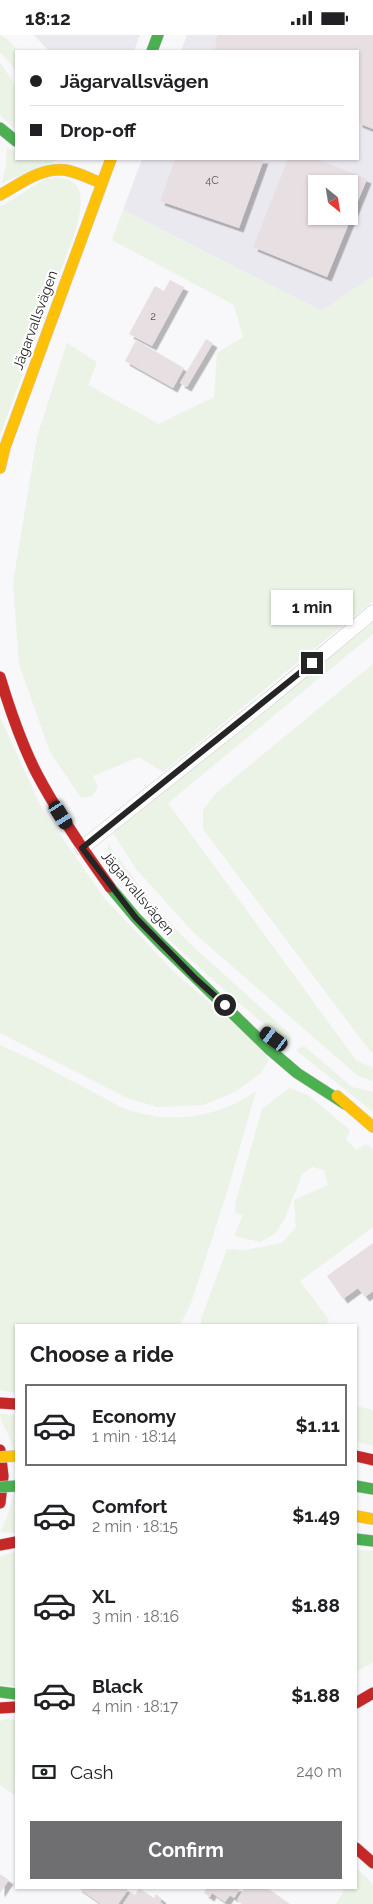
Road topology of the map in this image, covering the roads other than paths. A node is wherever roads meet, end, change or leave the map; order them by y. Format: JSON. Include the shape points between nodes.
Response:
{"nodes":[{"id":1,"x":158,"y":35,"type":"edge"},
{"id":2,"x":152,"y":50,"type":"edge"},
{"id":3,"x":0,"y":128,"type":"edge"},
{"id":4,"x":15,"y":140,"type":"edge"},
{"id":5,"x":111,"y":160,"type":"edge"},
{"id":6,"x":102,"y":183,"type":"junction"},
{"id":7,"x":0,"y":195,"type":"edge"},
{"id":8,"x":0,"y":468,"type":"edge"},
{"id":9,"x":373,"y":612,"type":"edge"},
{"id":10,"x":0,"y":677,"type":"edge"},
{"id":11,"x":82,"y":848,"type":"junction"},
{"id":12,"x":225,"y":1005,"type":"junction"},
{"id":13,"x":290,"y":1051,"type":"dead end"},
{"id":14,"x":303,"y":1062,"type":"dead end"},
{"id":15,"x":345,"y":1104,"type":"junction"},
{"id":16,"x":373,"y":1127,"type":"edge"},
{"id":17,"x":0,"y":1403,"type":"edge"},
{"id":18,"x":15,"y":1404,"type":"edge"},
{"id":19,"x":0,"y":1450,"type":"edge"},
{"id":20,"x":15,"y":1456,"type":"edge"},
{"id":21,"x":357,"y":1456,"type":"edge"},
{"id":22,"x":0,"y":1457,"type":"edge"},
{"id":23,"x":373,"y":1460,"type":"edge"},
{"id":24,"x":357,"y":1486,"type":"edge"},
{"id":25,"x":0,"y":1487,"type":"edge"},
{"id":26,"x":15,"y":1487,"type":"edge"},
{"id":27,"x":373,"y":1489,"type":"edge"},
{"id":28,"x":0,"y":1503,"type":"edge"},
{"id":29,"x":357,"y":1516,"type":"edge"},
{"id":30,"x":373,"y":1519,"type":"edge"},
{"id":31,"x":357,"y":1539,"type":"edge"},
{"id":32,"x":373,"y":1541,"type":"edge"},
{"id":33,"x":15,"y":1542,"type":"edge"},
{"id":34,"x":0,"y":1545,"type":"edge"},
{"id":35,"x":0,"y":1692,"type":"edge"},
{"id":36,"x":373,"y":1693,"type":"edge"},
{"id":37,"x":15,"y":1694,"type":"edge"},
{"id":38,"x":357,"y":1702,"type":"edge"},
{"id":39,"x":15,"y":1707,"type":"edge"},
{"id":40,"x":0,"y":1708,"type":"edge"},
{"id":41,"x":357,"y":1850,"type":"edge"},
{"id":42,"x":373,"y":1863,"type":"edge"}],
"edges":[{"from":1,"to":2,"type":"main road"},
{"from":3,"to":4,"type":"main road"},
{"from":5,"to":6,"type":"main road","name":"Jägarvallsvägen"},
{"from":6,"to":7,"type":"main road","via":[[57,169],[40,174]]},
{"from":6,"to":8,"type":"main road","name":"Jägarvallsvägen"},
{"from":9,"to":11,"type":"street"},
{"from":10,"to":11,"type":"main road","name":"Jägarvallsvägen","via":[[24,747]]},
{"from":11,"to":12,"type":"main road","name":"Jägarvallsvägen","via":[[136,918]]},
{"from":12,"to":13,"type":"main road","name":"Jägarvallsvägen"},
{"from":12,"to":15,"type":"main road","name":"Jägarvallsvägen","via":[[282,1061]]},
{"from":14,"to":15,"type":"main road","name":"Jägarvallsvägen"},
{"from":15,"to":16,"type":"main road","name":"Jägarvallsvägen"},
{"from":17,"to":18,"type":"main road"},
{"from":19,"to":28,"type":"main road","via":[[4,1484]]},
{"from":20,"to":22,"type":"main road","bridge":true},
{"from":21,"to":23,"type":"main road"},
{"from":24,"to":27,"type":"main road"},
{"from":25,"to":26,"type":"main road","bridge":true},
{"from":29,"to":30,"type":"main road"},
{"from":31,"to":32,"type":"main road"},
{"from":33,"to":34,"type":"main road"},
{"from":35,"to":37,"type":"main road"},
{"from":36,"to":38,"type":"main road"},
{"from":39,"to":40,"type":"main road"},
{"from":41,"to":42,"type":"main road"}]}
